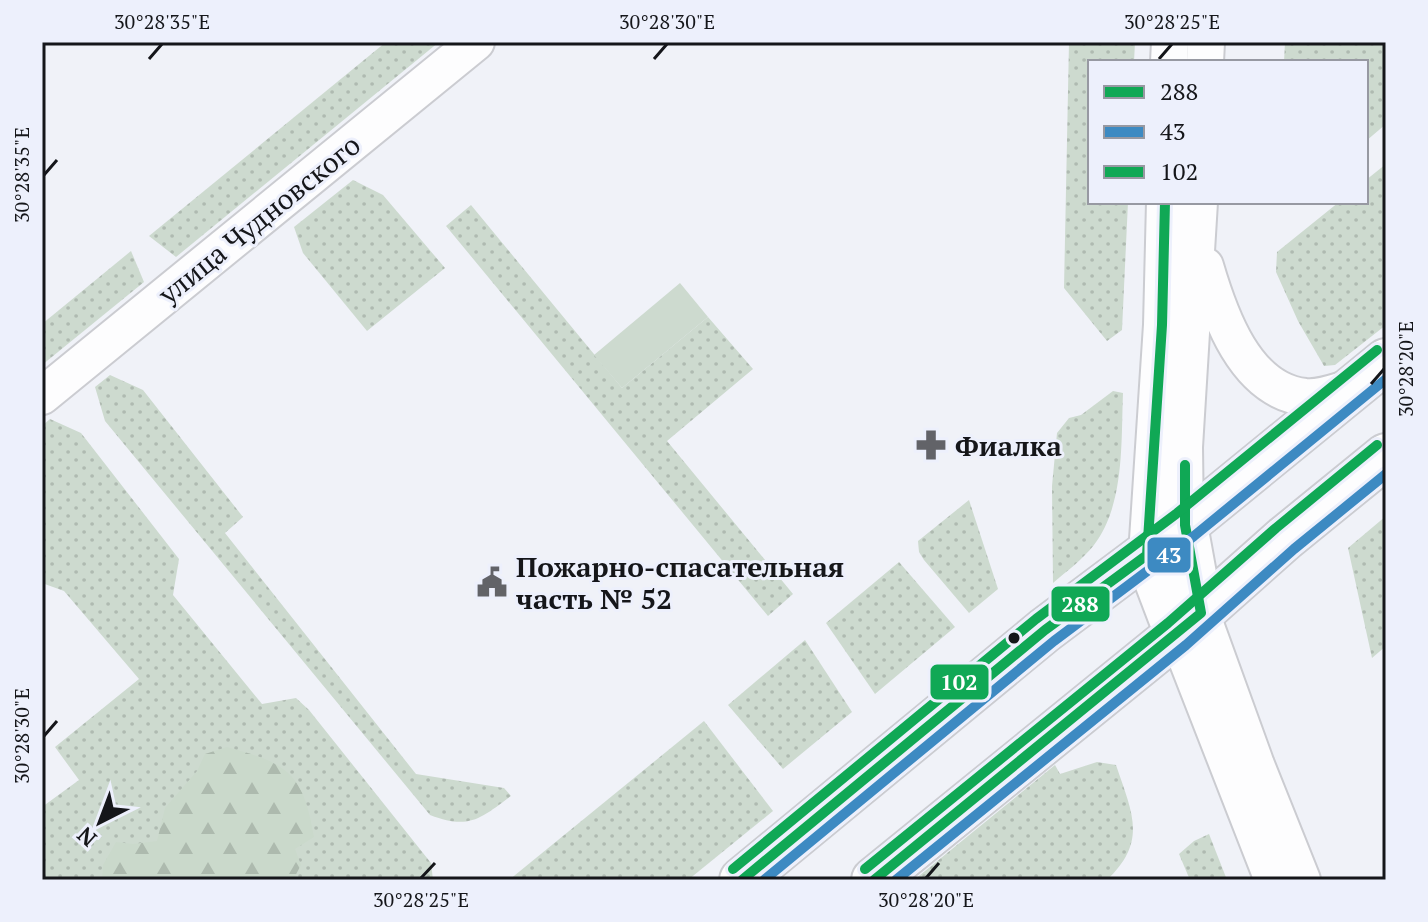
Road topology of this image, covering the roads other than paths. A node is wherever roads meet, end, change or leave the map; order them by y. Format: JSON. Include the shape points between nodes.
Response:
{"nodes":[{"id":1,"x":476,"y":42,"type":"edge"},
{"id":2,"x":1165,"y":204,"type":"edge"},
{"id":3,"x":1199,"y":204,"type":"edge"},
{"id":4,"x":1198,"y":240,"type":"junction"},
{"id":5,"x":1371,"y":374,"type":"edge"},
{"id":6,"x":42,"y":396,"type":"edge"},
{"id":7,"x":1386,"y":456,"type":"edge"},
{"id":8,"x":1185,"y":525,"type":"junction"},
{"id":9,"x":1147,"y":555,"type":"junction"},
{"id":10,"x":1189,"y":623,"type":"junction"},
{"id":11,"x":742,"y":880,"type":"edge"},
{"id":12,"x":874,"y":880,"type":"edge"},
{"id":13,"x":1273,"y":880,"type":"edge"},
{"id":14,"x":1302,"y":880,"type":"edge"}],
"edges":[{"from":1,"to":6,"type":"street","name":"улица Чудновского"},
{"from":2,"to":9,"type":"street"},
{"from":3,"to":4,"type":"street"},
{"from":4,"to":5,"type":"street","via":[[1233,342],[1270,382],[1306,397],[1326,395]]},
{"from":4,"to":8,"type":"street","via":[[1184,447]]},
{"from":5,"to":8,"type":"main road"},
{"from":7,"to":10,"type":"main road"},
{"from":8,"to":9,"type":"main road"},
{"from":8,"to":10,"type":"main road"},
{"from":9,"to":10,"type":"main road"},
{"from":9,"to":11,"type":"main road","via":[[1045,630]]},
{"from":10,"to":12,"type":"main road"},
{"from":10,"to":13,"type":"street"},
{"from":10,"to":14,"type":"street","via":[[1256,765]]}]}
